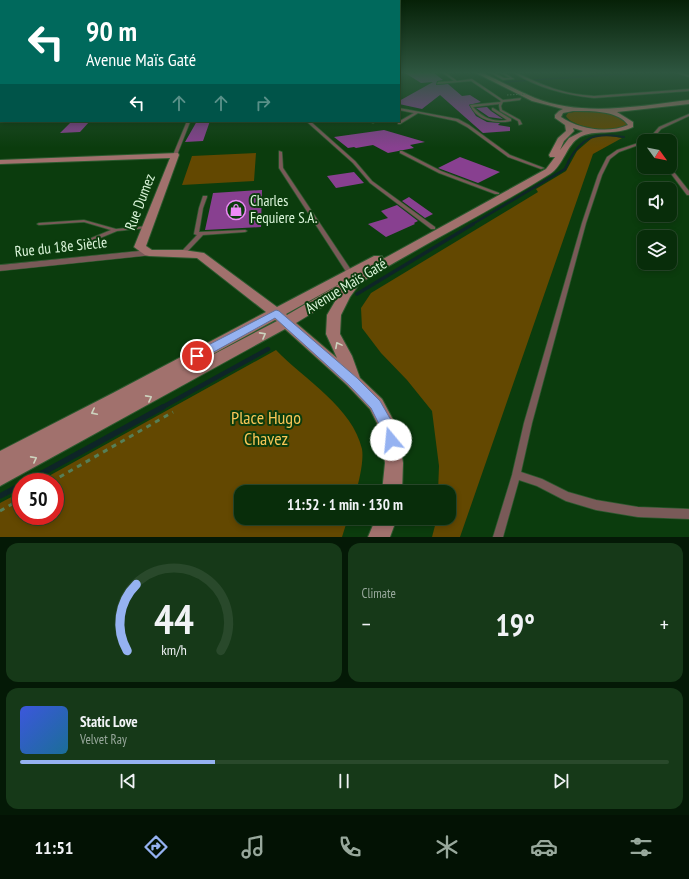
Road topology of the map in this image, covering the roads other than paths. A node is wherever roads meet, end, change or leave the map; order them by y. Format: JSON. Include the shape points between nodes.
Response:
{"nodes":[{"id":1,"x":496,"y":98,"type":"edge"},
{"id":2,"x":530,"y":98,"type":"edge"},
{"id":3,"x":520,"y":99,"type":"joint"},
{"id":4,"x":502,"y":102,"type":"junction"},
{"id":5,"x":689,"y":103,"type":"edge"},
{"id":6,"x":400,"y":109,"type":"edge"},
{"id":7,"x":493,"y":109,"type":"dead end"},
{"id":8,"x":573,"y":109,"type":"junction"},
{"id":9,"x":419,"y":112,"type":"junction"},
{"id":10,"x":606,"y":112,"type":"junction"},
{"id":11,"x":558,"y":114,"type":"junction"},
{"id":12,"x":689,"y":115,"type":"edge"},
{"id":13,"x":627,"y":119,"type":"junction"},
{"id":14,"x":188,"y":122,"type":"dead end"},
{"id":15,"x":309,"y":122,"type":"edge"},
{"id":16,"x":400,"y":122,"type":"edge"},
{"id":17,"x":520,"y":124,"type":"dead end"},
{"id":18,"x":568,"y":124,"type":"junction"},
{"id":19,"x":597,"y":131,"type":"junction"},
{"id":20,"x":655,"y":134,"type":"edge"},
{"id":21,"x":637,"y":144,"type":"edge"},
{"id":22,"x":280,"y":152,"type":"dead end"},
{"id":23,"x":401,"y":152,"type":"dead end"},
{"id":24,"x":175,"y":155,"type":"junction"},
{"id":25,"x":0,"y":162,"type":"edge"},
{"id":26,"x":542,"y":168,"type":"junction"},
{"id":27,"x":673,"y":174,"type":"edge"},
{"id":28,"x":497,"y":193,"type":"junction"},
{"id":29,"x":689,"y":194,"type":"edge"},
{"id":30,"x":205,"y":197,"type":"dead end"},
{"id":31,"x":39,"y":224,"type":"dead end"},
{"id":32,"x":147,"y":227,"type":"junction"},
{"id":33,"x":433,"y":228,"type":"junction"},
{"id":34,"x":116,"y":230,"type":"junction"},
{"id":35,"x":245,"y":231,"type":"dead end"},
{"id":36,"x":202,"y":233,"type":"junction"},
{"id":37,"x":81,"y":244,"type":"dead end"},
{"id":38,"x":149,"y":253,"type":"junction"},
{"id":39,"x":183,"y":253,"type":"junction"},
{"id":40,"x":0,"y":268,"type":"edge"},
{"id":41,"x":354,"y":276,"type":"junction"},
{"id":42,"x":280,"y":318,"type":"junction"},
{"id":43,"x":353,"y":381,"type":"junction"},
{"id":44,"x":0,"y":460,"type":"edge"},
{"id":45,"x":516,"y":476,"type":"junction"},
{"id":46,"x":0,"y":477,"type":"edge"},
{"id":47,"x":392,"y":485,"type":"edge"},
{"id":48,"x":689,"y":514,"type":"edge"},
{"id":49,"x":384,"y":525,"type":"edge"},
{"id":50,"x":379,"y":537,"type":"edge"},
{"id":51,"x":498,"y":537,"type":"edge"}],
"edges":[{"from":1,"to":4,"type":"lane"},
{"from":2,"to":8,"type":"main road"},
{"from":3,"to":4,"type":"lane"},
{"from":3,"to":11,"type":"main road"},
{"from":4,"to":7,"type":"lane","via":[[471,106],[486,120],[510,120]]},
{"from":4,"to":17,"type":"lane","via":[[502,110]]},
{"from":5,"to":10,"type":"main road"},
{"from":5,"to":13,"type":"main road","via":[[638,113]]},
{"from":6,"to":9,"type":"lane"},
{"from":8,"to":10,"type":"main road"},
{"from":8,"to":11,"type":"main road"},
{"from":9,"to":16,"type":"lane"},
{"from":9,"to":26,"type":"lane","via":[[457,120],[509,156]]},
{"from":10,"to":13,"type":"main road"},
{"from":11,"to":18,"type":"main road","via":[[558,118]]},
{"from":12,"to":20,"type":"lane","via":[[660,128]]},
{"from":13,"to":19,"type":"main road","via":[[631,126],[627,129]]},
{"from":14,"to":24,"type":"lane"},
{"from":15,"to":33,"type":"lane","via":[[354,162],[371,182]]},
{"from":18,"to":19,"type":"main road"},
{"from":18,"to":26,"type":"main road","name":"Avenue Maïs Gaté","via":[[570,131]]},
{"from":19,"to":41,"type":"main road","name":"Avenue Maïs Gaté","via":[[581,133],[575,137],[549,171]]},
{"from":21,"to":45,"type":"lane","via":[[618,151],[608,158],[600,175],[528,423]]},
{"from":22,"to":41,"type":"lane","via":[[281,168]]},
{"from":23,"to":28,"type":"lane","via":[[440,172]]},
{"from":24,"to":25,"type":"main road"},
{"from":24,"to":32,"type":"main road","name":"Rue Dumez"},
{"from":26,"to":28,"type":"main road","name":"Avenue Maïs Gaté"},
{"from":27,"to":29,"type":"lane"},
{"from":28,"to":33,"type":"main road","name":"Avenue Maïs Gaté"},
{"from":30,"to":36,"type":"lane","via":[[196,234]]},
{"from":31,"to":34,"type":"lane","via":[[84,221]]},
{"from":32,"to":34,"type":"lane"},
{"from":32,"to":38,"type":"main road","name":"Rue Dumez","via":[[140,247]]},
{"from":33,"to":41,"type":"main road","name":"Avenue Maïs Gaté"},
{"from":34,"to":37,"type":"lane"},
{"from":35,"to":36,"type":"lane"},
{"from":36,"to":39,"type":"lane"},
{"from":38,"to":39,"type":"main road"},
{"from":38,"to":40,"type":"street","name":"Rue du 18e Siècle"},
{"from":39,"to":42,"type":"main road","via":[[200,255]]},
{"from":41,"to":42,"type":"main road","name":"Avenue Maïs Gaté"},
{"from":43,"to":41,"type":"main road","one_way":true,"via":[[333,334],[334,315]]},
{"from":42,"to":43,"type":"main road"},
{"from":42,"to":44,"type":"main road","name":"Avenue Maïs Gaté","one_way":true},
{"from":46,"to":42,"type":"main road","name":"Avenue Maïs Gaté","one_way":true},
{"from":43,"to":47,"type":"main road","via":[[376,404],[389,429],[394,463]]},
{"from":45,"to":48,"type":"lane","via":[[539,482],[566,496],[596,506],[638,512]]},
{"from":45,"to":51,"type":"lane"},
{"from":49,"to":50,"type":"main road"}]}
